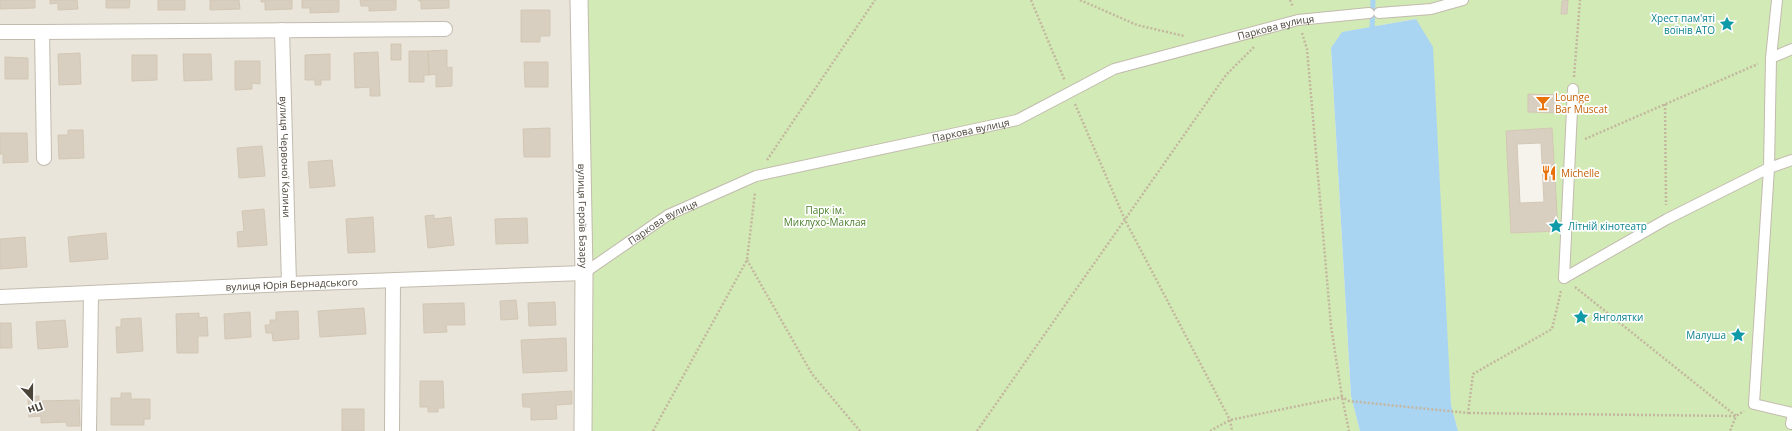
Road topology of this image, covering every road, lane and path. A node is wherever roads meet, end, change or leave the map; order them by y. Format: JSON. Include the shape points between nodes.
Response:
{"nodes":[{"id":1,"x":579,"y":0,"type":"edge"},
{"id":2,"x":875,"y":0,"type":"edge"},
{"id":3,"x":1031,"y":0,"type":"edge"},
{"id":4,"x":1080,"y":0,"type":"edge"},
{"id":5,"x":1463,"y":0,"type":"edge"},
{"id":6,"x":1580,"y":0,"type":"edge"},
{"id":7,"x":1777,"y":0,"type":"edge"},
{"id":8,"x":1298,"y":20,"type":"junction"},
{"id":9,"x":1275,"y":27,"type":"junction"},
{"id":10,"x":445,"y":29,"type":"dead end"},
{"id":11,"x":282,"y":30,"type":"junction"},
{"id":12,"x":0,"y":32,"type":"edge"},
{"id":13,"x":42,"y":32,"type":"junction"},
{"id":14,"x":1214,"y":43,"type":"junction"},
{"id":15,"x":1792,"y":49,"type":"edge"},
{"id":16,"x":1771,"y":58,"type":"junction"},
{"id":17,"x":1573,"y":89,"type":"joint"},
{"id":18,"x":1070,"y":92,"type":"junction"},
{"id":19,"x":1665,"y":104,"type":"junction"},
{"id":20,"x":1570,"y":145,"type":"junction"},
{"id":21,"x":44,"y":158,"type":"dead end"},
{"id":22,"x":1792,"y":160,"type":"edge"},
{"id":23,"x":1769,"y":168,"type":"junction"},
{"id":24,"x":756,"y":176,"type":"junction"},
{"id":25,"x":1666,"y":219,"type":"junction"},
{"id":26,"x":1125,"y":220,"type":"junction"},
{"id":27,"x":747,"y":260,"type":"junction"},
{"id":28,"x":584,"y":273,"type":"junction"},
{"id":29,"x":1564,"y":278,"type":"junction"},
{"id":30,"x":392,"y":281,"type":"junction"},
{"id":31,"x":289,"y":284,"type":"junction"},
{"id":32,"x":91,"y":294,"type":"junction"},
{"id":33,"x":0,"y":297,"type":"edge"},
{"id":34,"x":1342,"y":397,"type":"junction"},
{"id":35,"x":1754,"y":404,"type":"junction"},
{"id":36,"x":1468,"y":413,"type":"junction"},
{"id":37,"x":1792,"y":413,"type":"edge"},
{"id":38,"x":1736,"y":416,"type":"junction"},
{"id":39,"x":1230,"y":420,"type":"junction"},
{"id":40,"x":89,"y":431,"type":"edge"},
{"id":41,"x":392,"y":431,"type":"edge"},
{"id":42,"x":583,"y":431,"type":"edge"},
{"id":43,"x":653,"y":431,"type":"edge"},
{"id":44,"x":860,"y":431,"type":"edge"},
{"id":45,"x":977,"y":431,"type":"edge"},
{"id":46,"x":1210,"y":431,"type":"edge"},
{"id":47,"x":1232,"y":431,"type":"edge"},
{"id":48,"x":1349,"y":431,"type":"edge"},
{"id":49,"x":1730,"y":431,"type":"edge"}],
"edges":[{"from":1,"to":28,"type":"street","name":"вулиця Героїв Базару"},
{"from":2,"to":24,"type":"path"},
{"from":3,"to":18,"type":"path"},
{"from":4,"to":14,"type":"path","via":[[1137,25]]},
{"from":5,"to":8,"type":"street","name":"Паркова вулиця","via":[[1431,9]]},
{"from":6,"to":17,"type":"path"},
{"from":7,"to":16,"type":"street"},
{"from":8,"to":9,"type":"street","name":"Паркова вулиця"},
{"from":8,"to":34,"type":"path","via":[[1307,49],[1331,326]]},
{"from":9,"to":14,"type":"street","name":"Паркова вулиця"},
{"from":9,"to":26,"type":"path","via":[[1226,75]]},
{"from":10,"to":11,"type":"street"},
{"from":11,"to":13,"type":"street"},
{"from":11,"to":31,"type":"street","name":"вулиця Червоної Калини"},
{"from":12,"to":13,"type":"street"},
{"from":13,"to":21,"type":"street"},
{"from":14,"to":18,"type":"street","name":"Паркова вулиця","via":[[1114,69]]},
{"from":15,"to":16,"type":"street"},
{"from":16,"to":19,"type":"path"},
{"from":16,"to":23,"type":"street"},
{"from":17,"to":20,"type":"street"},
{"from":18,"to":24,"type":"street","name":"Паркова вулиця","via":[[1017,120]]},
{"from":18,"to":26,"type":"path"},
{"from":19,"to":20,"type":"path"},
{"from":19,"to":25,"type":"path"},
{"from":20,"to":29,"type":"street"},
{"from":22,"to":23,"type":"street"},
{"from":23,"to":25,"type":"street"},
{"from":23,"to":35,"type":"street"},
{"from":24,"to":27,"type":"path"},
{"from":24,"to":28,"type":"street","name":"Паркова вулиця","via":[[668,215]]},
{"from":25,"to":29,"type":"street"},
{"from":26,"to":39,"type":"path"},
{"from":26,"to":45,"type":"path"},
{"from":27,"to":43,"type":"path"},
{"from":27,"to":44,"type":"path","via":[[812,374]]},
{"from":28,"to":30,"type":"street","name":"вулиця Юрія Бернадського"},
{"from":28,"to":42,"type":"street","name":"вулиця Героїв Базару"},
{"from":29,"to":36,"type":"path","via":[[1552,329],[1473,374]]},
{"from":29,"to":38,"type":"path"},
{"from":30,"to":31,"type":"street","name":"вулиця Юрія Бернадського"},
{"from":30,"to":41,"type":"street"},
{"from":31,"to":32,"type":"street","name":"вулиця Юрія Бернадського"},
{"from":32,"to":33,"type":"street","name":"вулиця Юрія Бернадського"},
{"from":32,"to":40,"type":"street"},
{"from":34,"to":36,"type":"path","via":[[1349,401]]},
{"from":34,"to":39,"type":"path"},
{"from":34,"to":48,"type":"path"},
{"from":35,"to":37,"type":"street"},
{"from":35,"to":38,"type":"path"},
{"from":36,"to":38,"type":"path"},
{"from":38,"to":49,"type":"path"},
{"from":39,"to":46,"type":"path"},
{"from":39,"to":47,"type":"path"}]}
